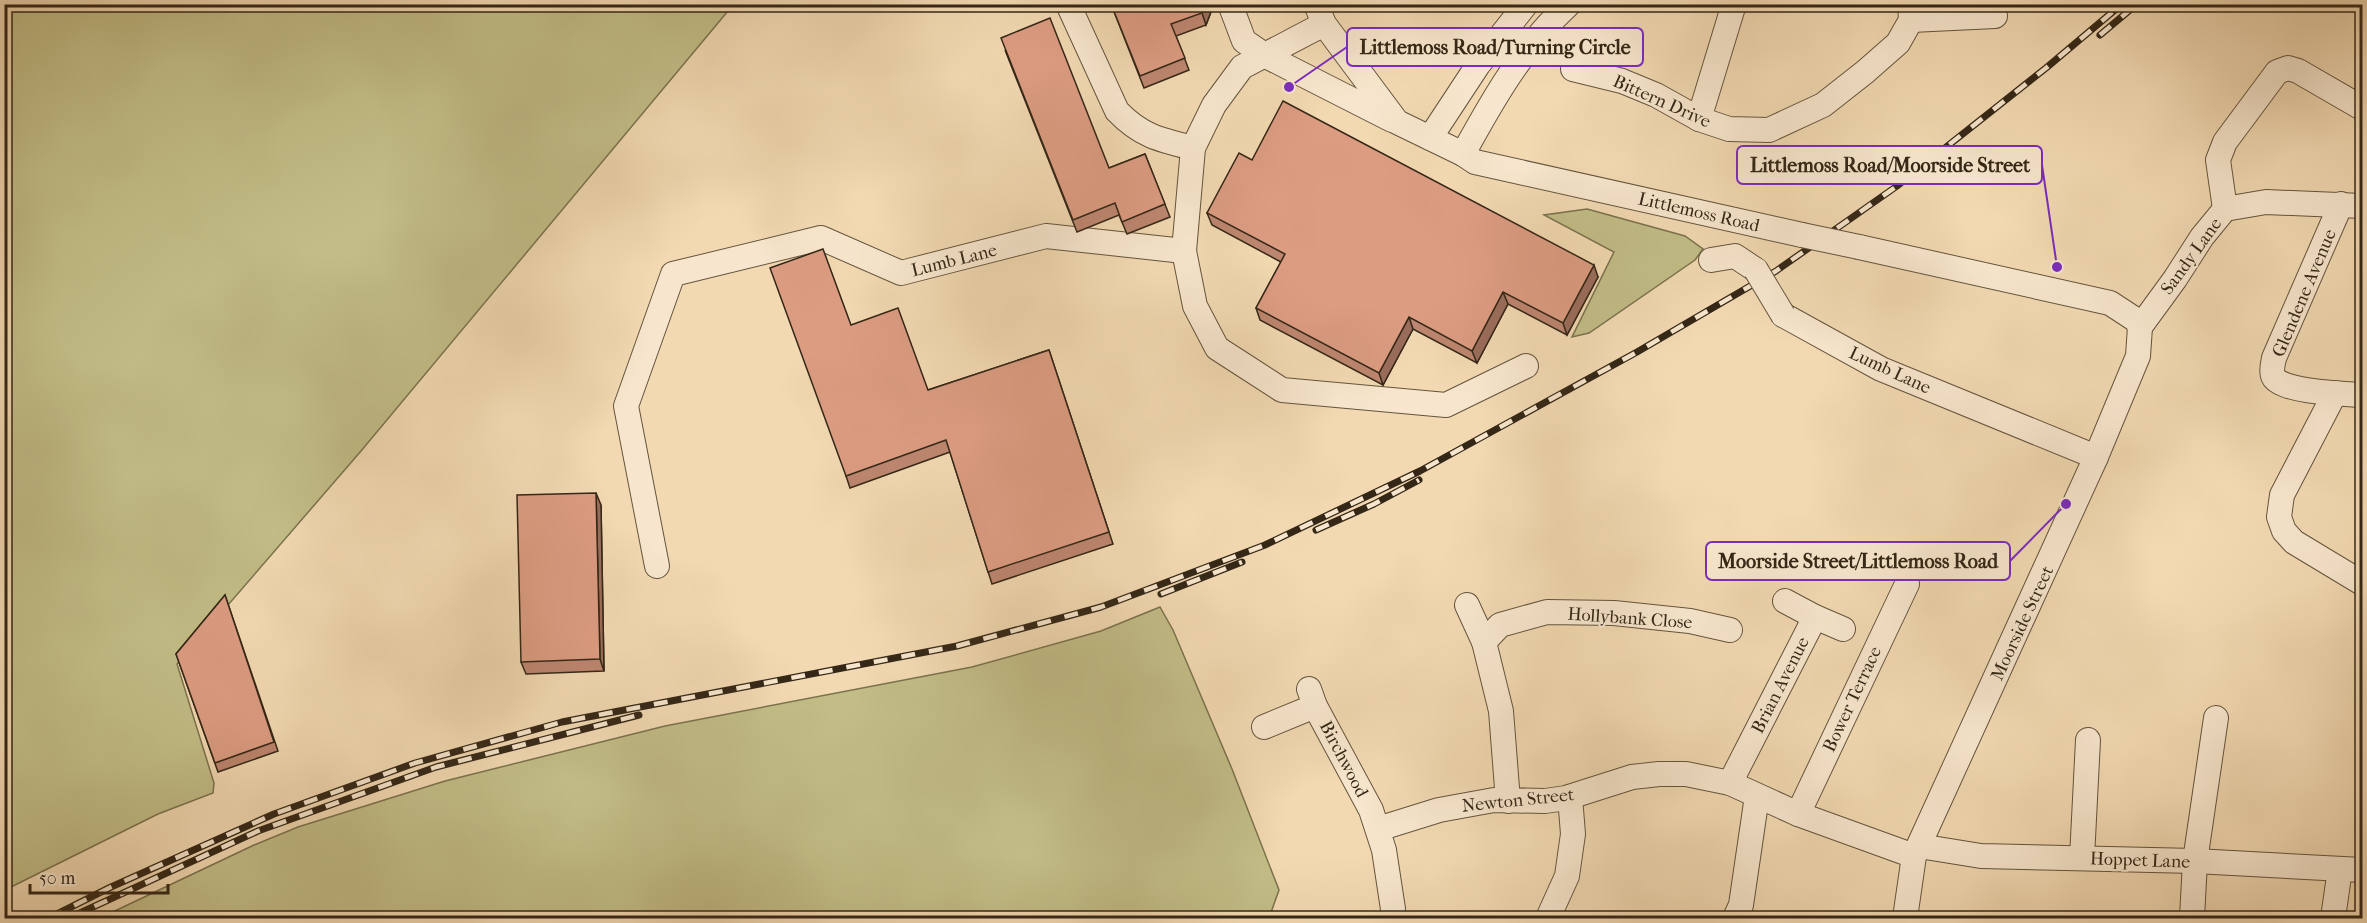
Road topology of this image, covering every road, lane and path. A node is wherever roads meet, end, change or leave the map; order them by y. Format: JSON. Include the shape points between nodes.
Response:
{"nodes":[{"id":1,"x":1068,"y":4,"type":"edge"},
{"id":2,"x":1230,"y":4,"type":"edge"},
{"id":3,"x":1526,"y":4,"type":"edge"},
{"id":4,"x":1569,"y":4,"type":"edge"},
{"id":5,"x":1734,"y":4,"type":"edge"},
{"id":6,"x":1911,"y":12,"type":"edge"},
{"id":7,"x":1320,"y":14,"type":"edge"},
{"id":8,"x":1995,"y":16,"type":"dead end"},
{"id":9,"x":1266,"y":56,"type":"junction"},
{"id":10,"x":1573,"y":69,"type":"dead end"},
{"id":11,"x":2362,"y":108,"type":"edge"},
{"id":12,"x":1699,"y":119,"type":"junction"},
{"id":13,"x":1397,"y":122,"type":"junction"},
{"id":14,"x":1430,"y":138,"type":"junction"},
{"id":15,"x":1192,"y":148,"type":"junction"},
{"id":16,"x":1462,"y":154,"type":"junction"},
{"id":17,"x":2352,"y":205,"type":"edge"},
{"id":18,"x":2225,"y":209,"type":"junction"},
{"id":19,"x":1184,"y":251,"type":"junction"},
{"id":20,"x":1711,"y":260,"type":"dead end"},
{"id":21,"x":2140,"y":327,"type":"junction"},
{"id":22,"x":1526,"y":366,"type":"dead end"},
{"id":23,"x":2335,"y":393,"type":"junction"},
{"id":24,"x":2362,"y":395,"type":"edge"},
{"id":25,"x":2096,"y":457,"type":"junction"},
{"id":26,"x":657,"y":566,"type":"dead end"},
{"id":27,"x":2362,"y":583,"type":"edge"},
{"id":28,"x":1907,"y":584,"type":"dead end"},
{"id":29,"x":1785,"y":601,"type":"dead end"},
{"id":30,"x":1467,"y":605,"type":"dead end"},
{"id":31,"x":1815,"y":617,"type":"junction"},
{"id":32,"x":1843,"y":629,"type":"dead end"},
{"id":33,"x":1730,"y":630,"type":"dead end"},
{"id":34,"x":1484,"y":642,"type":"junction"},
{"id":35,"x":2216,"y":718,"type":"dead end"},
{"id":36,"x":1264,"y":727,"type":"dead end"},
{"id":37,"x":2088,"y":740,"type":"dead end"},
{"id":38,"x":1730,"y":783,"type":"junction"},
{"id":39,"x":1757,"y":796,"type":"junction"},
{"id":40,"x":1570,"y":797,"type":"junction"},
{"id":41,"x":1508,"y":801,"type":"junction"},
{"id":42,"x":1798,"y":814,"type":"junction"},
{"id":43,"x":1378,"y":829,"type":"junction"},
{"id":44,"x":1916,"y":851,"type":"junction"},
{"id":45,"x":2082,"y":858,"type":"junction"},
{"id":46,"x":2194,"y":861,"type":"junction"},
{"id":47,"x":2351,"y":870,"type":"edge"},
{"id":48,"x":1392,"y":918,"type":"edge"},
{"id":49,"x":1548,"y":918,"type":"edge"},
{"id":50,"x":1735,"y":918,"type":"edge"},
{"id":51,"x":1905,"y":918,"type":"edge"},
{"id":52,"x":2192,"y":918,"type":"edge"},
{"id":53,"x":2333,"y":918,"type":"edge"}],
"edges":[{"from":1,"to":15,"type":"street","via":[[1117,111],[1148,136]]},
{"from":2,"to":9,"type":"street","via":[[1244,41]]},
{"from":3,"to":14,"type":"street","via":[[1478,65]]},
{"from":4,"to":16,"type":"street","via":[[1524,55]]},
{"from":5,"to":12,"type":"street"},
{"from":6,"to":8,"type":"street"},
{"from":6,"to":12,"type":"street","name":"Bittern Drive","via":[[1898,43],[1823,105],[1769,130],[1729,129]]},
{"from":7,"to":9,"type":"street"},
{"from":7,"to":13,"type":"street","name":"Littlemoss Road"},
{"from":9,"to":13,"type":"street"},
{"from":9,"to":15,"type":"street","via":[[1242,67],[1226,87]]},
{"from":10,"to":12,"type":"street","name":"Bittern Drive","via":[[1622,81]]},
{"from":11,"to":18,"type":"street","via":[[2298,71],[2288,68],[2277,72],[2225,142],[2218,160]]},
{"from":13,"to":14,"type":"street","name":"Littlemoss Road"},
{"from":14,"to":16,"type":"street","name":"Littlemoss Road"},
{"from":15,"to":19,"type":"street"},
{"from":16,"to":21,"type":"street","name":"Littlemoss Road","bridge":true,"via":[[1475,162],[2110,303]]},
{"from":17,"to":18,"type":"street","name":"Sandy Lane","via":[[2265,202]]},
{"from":17,"to":23,"type":"street","name":"Glendene Avenue","via":[[2274,358],[2272,375],[2288,387]]},
{"from":18,"to":21,"type":"street","name":"Sandy Lane"},
{"from":19,"to":22,"type":"street","via":[[1195,306],[1217,348],[1282,390],[1446,405]]},
{"from":19,"to":26,"type":"street","name":"Lumb Lane","via":[[1046,236],[901,273],[820,238],[673,274],[626,406]]},
{"from":20,"to":25,"type":"street","name":"Lumb Lane","bridge":true,"via":[[1735,256],[1756,270],[1783,315],[1881,369]]},
{"from":21,"to":25,"type":"street","name":"Moorside Street","via":[[2138,356]]},
{"from":23,"to":24,"type":"street"},
{"from":23,"to":27,"type":"street","via":[[2282,495],[2279,517],[2294,542]]},
{"from":25,"to":44,"type":"street","name":"Moorside Street"},
{"from":28,"to":42,"type":"street","name":"Bower Terrace"},
{"from":29,"to":31,"type":"street","name":"Brian Avenue"},
{"from":30,"to":34,"type":"street"},
{"from":31,"to":32,"type":"street"},
{"from":31,"to":38,"type":"street","name":"Brian Avenue"},
{"from":33,"to":34,"type":"street","name":"Hollybank Close","via":[[1690,621],[1614,613],[1547,612],[1500,625]]},
{"from":34,"to":41,"type":"street","via":[[1501,711]]},
{"from":35,"to":46,"type":"street"},
{"from":36,"to":43,"type":"street","name":"Birchwood","via":[[1312,698]]},
{"from":37,"to":45,"type":"street"},
{"from":38,"to":39,"type":"street","name":"Newton Street"},
{"from":38,"to":40,"type":"street","name":"Newton Street","via":[[1686,774],[1659,774],[1632,777]]},
{"from":39,"to":42,"type":"street","name":"Newton Street"},
{"from":39,"to":50,"type":"street","via":[[1741,905]]},
{"from":40,"to":41,"type":"street","name":"Newton Street"},
{"from":40,"to":49,"type":"street","via":[[1573,834],[1567,876]]},
{"from":41,"to":43,"type":"street","name":"Newton Street","via":[[1439,810]]},
{"from":42,"to":44,"type":"street","name":"Newton Street"},
{"from":43,"to":48,"type":"street"},
{"from":44,"to":45,"type":"street","name":"Hoppet Lane"},
{"from":44,"to":51,"type":"street","name":"Moorside Street"},
{"from":45,"to":46,"type":"street","name":"Hoppet Lane"},
{"from":46,"to":47,"type":"street","name":"Hoppet Lane"},
{"from":46,"to":52,"type":"street"},
{"from":47,"to":53,"type":"street"}]}
